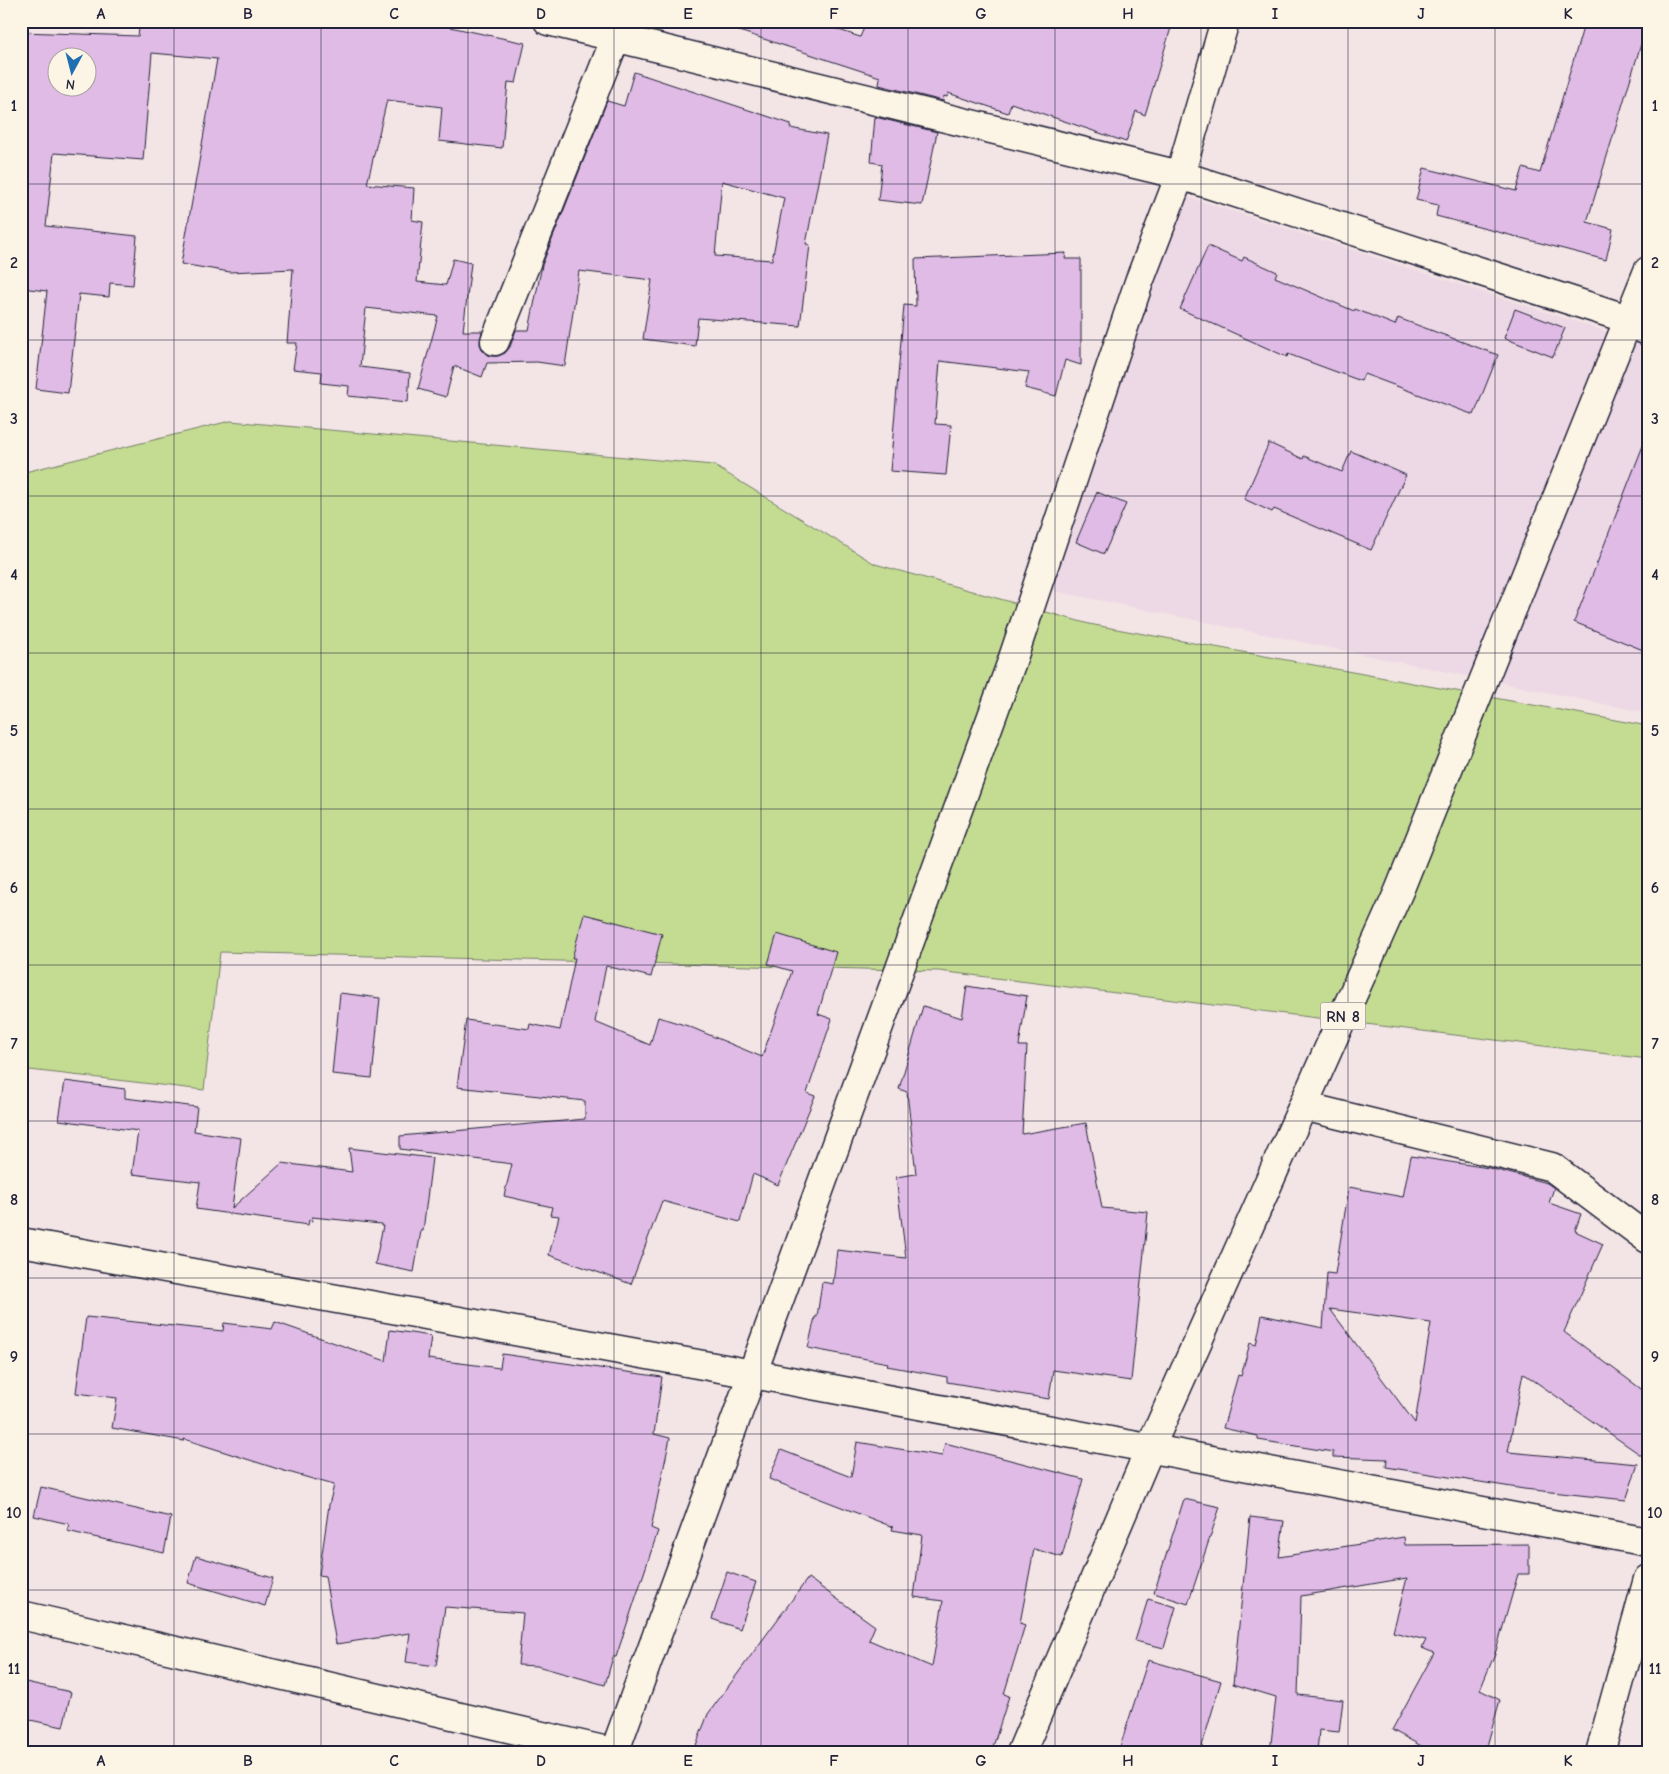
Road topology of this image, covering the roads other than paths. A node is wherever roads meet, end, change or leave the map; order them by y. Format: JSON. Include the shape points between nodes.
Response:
{"nodes":[{"id":1,"x":548,"y":21,"type":"edge"},
{"id":2,"x":1225,"y":21,"type":"edge"},
{"id":3,"x":619,"y":30,"type":"edge"},
{"id":4,"x":1180,"y":175,"type":"junction"},
{"id":5,"x":1648,"y":271,"type":"edge"},
{"id":6,"x":1638,"y":327,"type":"edge"},
{"id":7,"x":495,"y":342,"type":"dead end"},
{"id":8,"x":1303,"y":1106,"type":"junction"},
{"id":9,"x":1648,"y":1240,"type":"edge"},
{"id":10,"x":21,"y":1242,"type":"edge"},
{"id":11,"x":753,"y":1374,"type":"junction"},
{"id":12,"x":1150,"y":1448,"type":"junction"},
{"id":13,"x":1648,"y":1542,"type":"edge"},
{"id":14,"x":1648,"y":1579,"type":"edge"},
{"id":15,"x":21,"y":1615,"type":"edge"},
{"id":16,"x":615,"y":1753,"type":"edge"},
{"id":17,"x":1021,"y":1753,"type":"edge"},
{"id":18,"x":1600,"y":1753,"type":"edge"}],
"edges":[{"from":1,"to":3,"type":"street"},
{"from":2,"to":4,"type":"street"},
{"from":3,"to":4,"type":"street"},
{"from":3,"to":7,"type":"street"},
{"from":4,"to":6,"type":"street","via":[[1628,319]]},
{"from":4,"to":11,"type":"street","via":[[1139,282],[1011,664]]},
{"from":5,"to":6,"type":"street","number":"RN 8"},
{"from":6,"to":8,"type":"street","number":"RN 8","via":[[1399,891]]},
{"from":8,"to":9,"type":"street","via":[[1552,1166]]},
{"from":8,"to":12,"type":"street","number":"RN 8"},
{"from":10,"to":11,"type":"street"},
{"from":11,"to":12,"type":"street"},
{"from":11,"to":16,"type":"street"},
{"from":12,"to":13,"type":"street"},
{"from":12,"to":17,"type":"street","number":"RN 8"},
{"from":14,"to":18,"type":"street"},
{"from":15,"to":16,"type":"street"}]}
